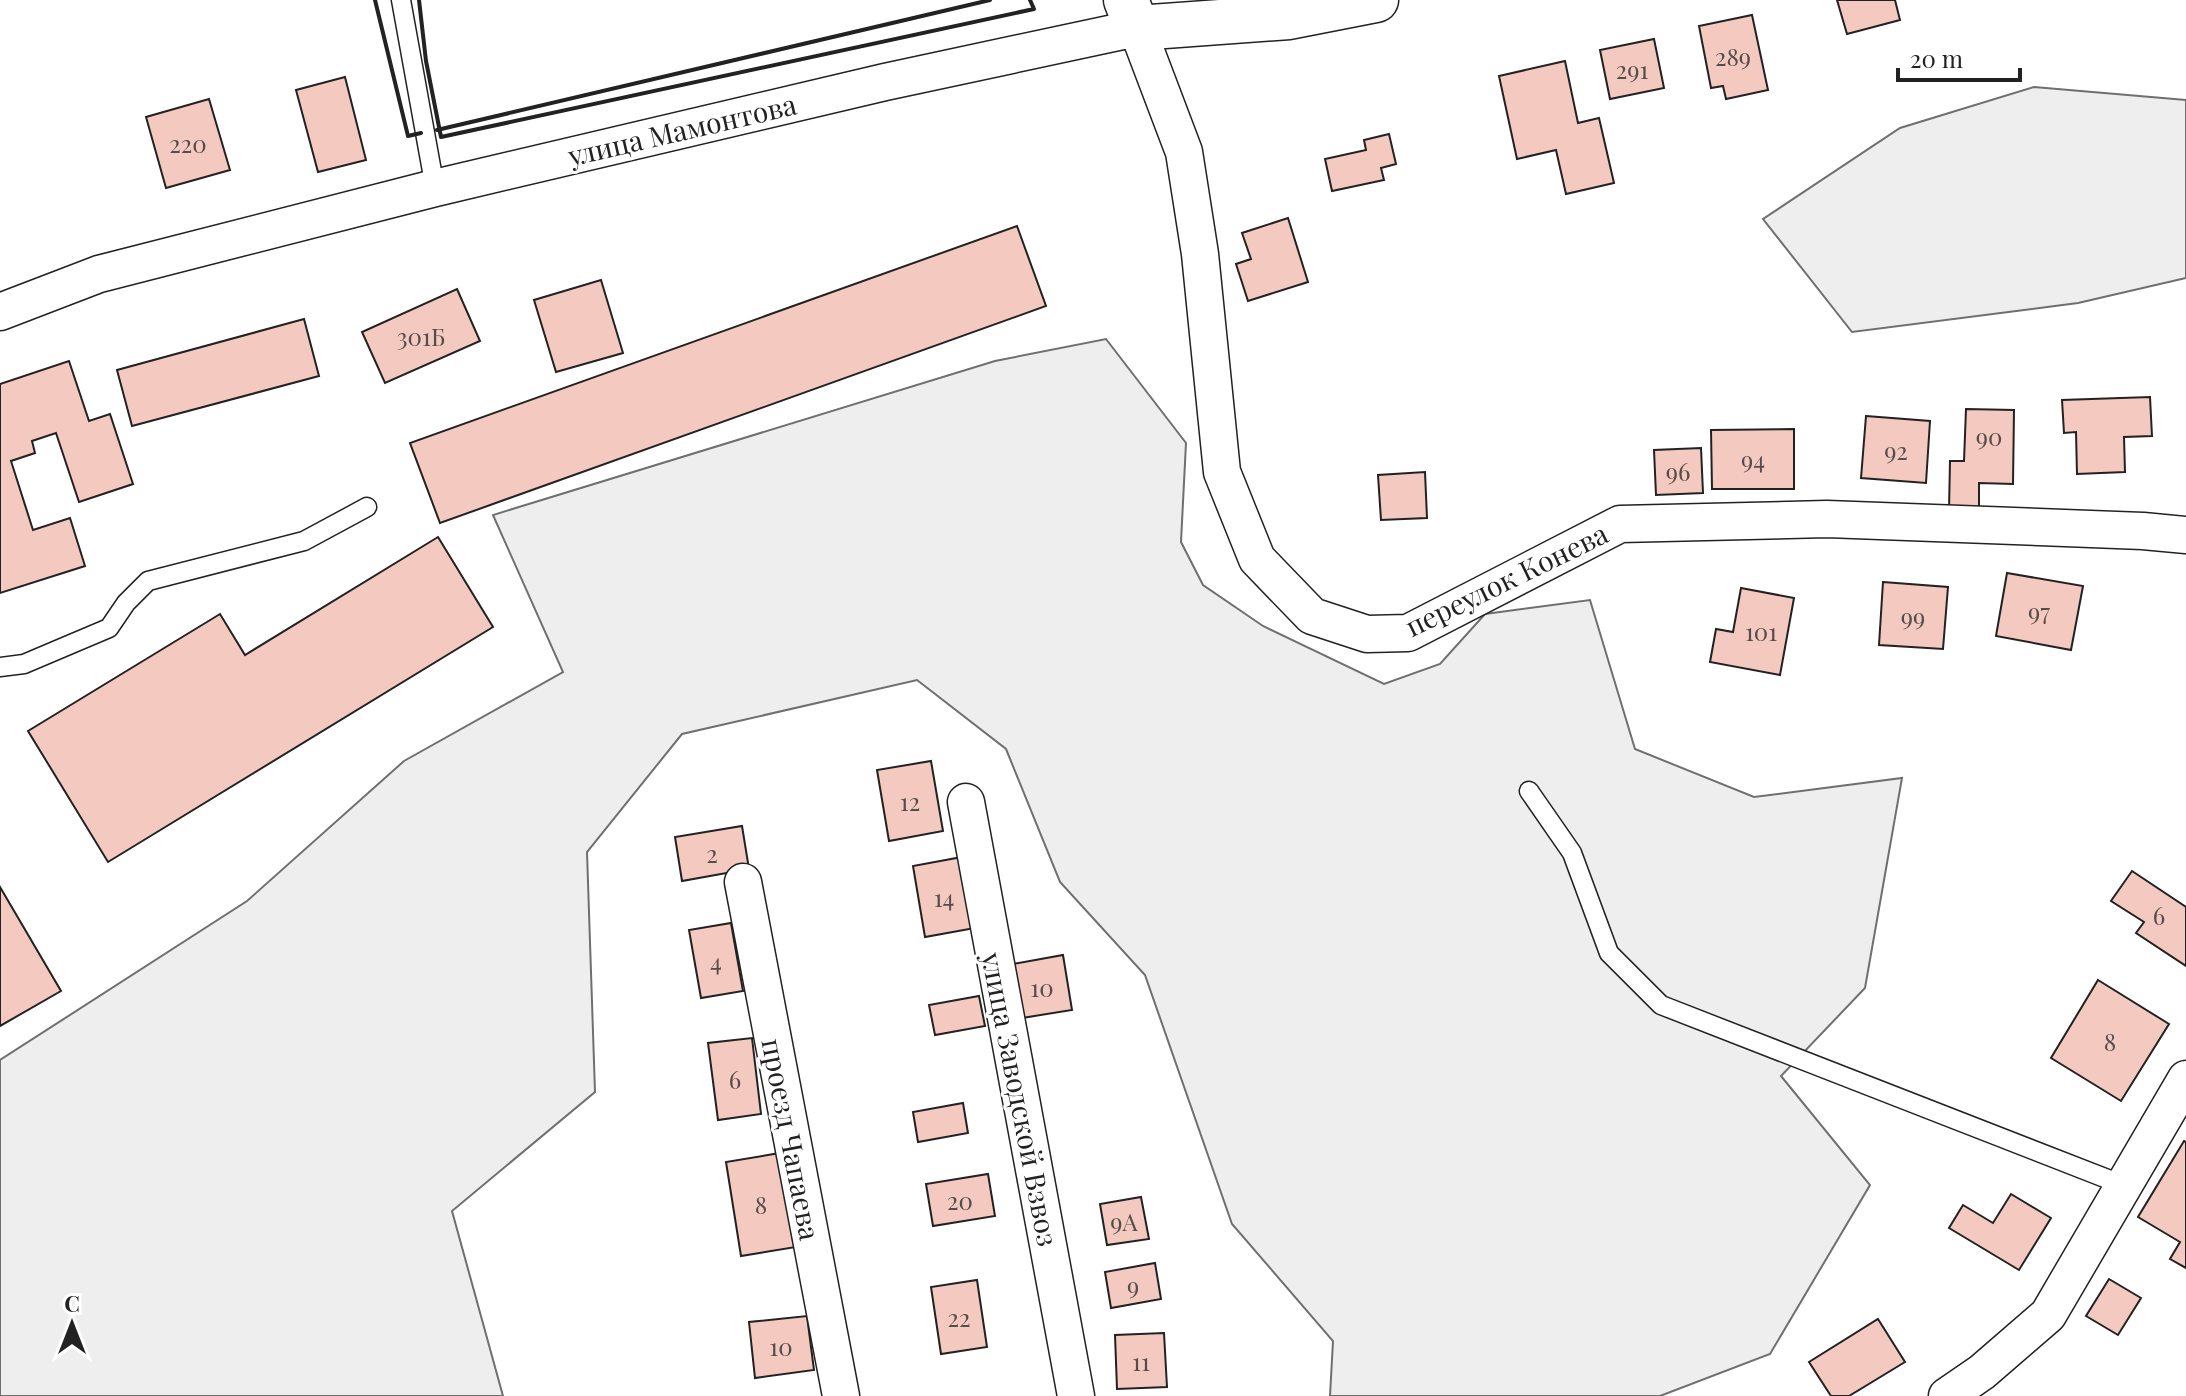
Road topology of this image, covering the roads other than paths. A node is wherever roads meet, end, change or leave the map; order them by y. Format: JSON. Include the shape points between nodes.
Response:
{"nodes":[{"id":1,"x":401,"y":0,"type":"edge"},
{"id":2,"x":1376,"y":0,"type":"edge"},
{"id":3,"x":1131,"y":14,"type":"edge"},
{"id":4,"x":435,"y":188,"type":"junction"},
{"id":5,"x":0,"y":312,"type":"edge"},
{"id":6,"x":367,"y":507,"type":"dead end"},
{"id":7,"x":2186,"y":535,"type":"edge"},
{"id":8,"x":0,"y":667,"type":"edge"},
{"id":9,"x":1529,"y":791,"type":"dead end"},
{"id":10,"x":966,"y":802,"type":"dead end"},
{"id":11,"x":743,"y":882,"type":"dead end"},
{"id":12,"x":2186,"y":1079,"type":"edge"},
{"id":13,"x":2123,"y":1185,"type":"junction"},
{"id":14,"x":841,"y":1396,"type":"edge"},
{"id":15,"x":1076,"y":1396,"type":"edge"},
{"id":16,"x":1947,"y":1396,"type":"edge"}],
"edges":[{"from":1,"to":4,"type":"lane"},
{"from":2,"to":3,"type":"main road","name":"улица Мамонтова","via":[[1289,17]]},
{"from":3,"to":4,"type":"street","name":"улица Мамонтова","via":[[885,82]]},
{"from":3,"to":7,"type":"street","name":"переулок Конева","via":[[1184,152],[1222,472],[1257,559],[1312,616],[1367,634],[1408,633],[1620,524],[1827,519]]},
{"from":4,"to":5,"type":"street","name":"улица Мамонтова","via":[[99,274]]},
{"from":6,"to":8,"type":"lane","via":[[304,541],[148,581],[109,628],[24,664]]},
{"from":9,"to":13,"type":"lane","via":[[1572,853],[1609,953],[1661,1005]]},
{"from":10,"to":15,"type":"street","name":"улица Заводской Взвоз"},
{"from":11,"to":14,"type":"street","name":"проезд Чапаева"},
{"from":12,"to":13,"type":"street"},
{"from":13,"to":16,"type":"street","via":[[2048,1315]]}]}
